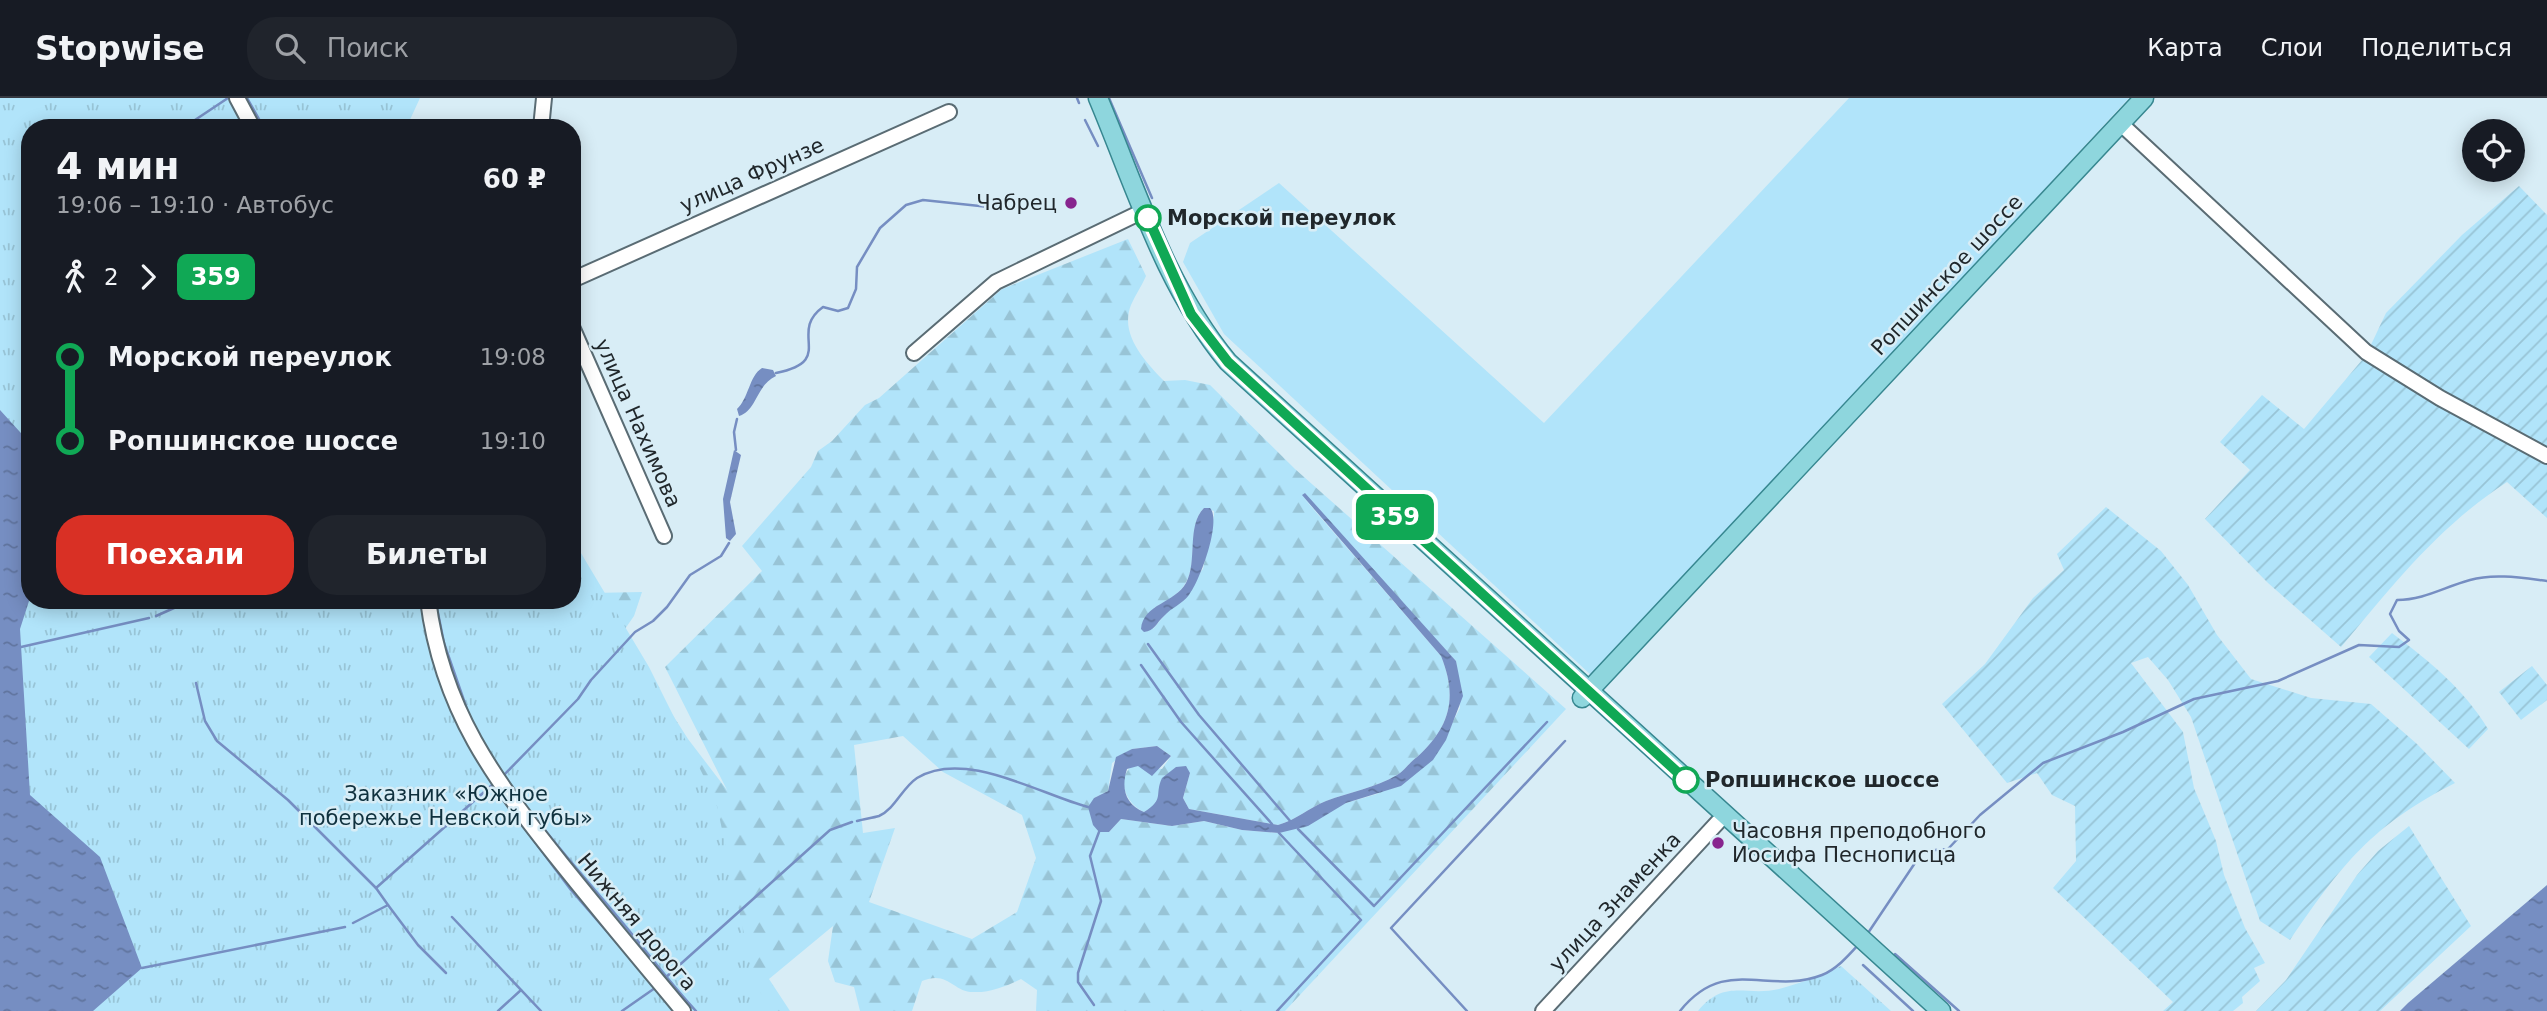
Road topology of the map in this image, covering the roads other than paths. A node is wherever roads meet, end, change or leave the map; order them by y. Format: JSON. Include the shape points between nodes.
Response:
{"nodes":[{"id":1,"x":237,"y":98,"type":"edge"},
{"id":2,"x":544,"y":98,"type":"edge"},
{"id":3,"x":1085,"y":98,"type":"edge"},
{"id":4,"x":1098,"y":98,"type":"edge"},
{"id":5,"x":2144,"y":98,"type":"edge"},
{"id":6,"x":949,"y":112,"type":"dead end"},
{"id":7,"x":248,"y":119,"type":"edge"},
{"id":8,"x":542,"y":119,"type":"edge"},
{"id":9,"x":2120,"y":123,"type":"junction"},
{"id":10,"x":1135,"y":215,"type":"junction"},
{"id":11,"x":581,"y":276,"type":"edge"},
{"id":12,"x":581,"y":347,"type":"edge"},
{"id":13,"x":914,"y":353,"type":"dead end"},
{"id":14,"x":2547,"y":456,"type":"edge"},
{"id":15,"x":664,"y":536,"type":"dead end"},
{"id":16,"x":430,"y":609,"type":"edge"},
{"id":17,"x":1585,"y":695,"type":"junction"},
{"id":18,"x":1718,"y":822,"type":"junction"},
{"id":19,"x":1845,"y":931,"type":"junction"},
{"id":20,"x":1872,"y":955,"type":"junction"},
{"id":21,"x":684,"y":1011,"type":"edge"},
{"id":22,"x":1543,"y":1011,"type":"edge"},
{"id":23,"x":1926,"y":1011,"type":"edge"},
{"id":24,"x":1941,"y":1011,"type":"edge"}],
"edges":[{"from":1,"to":7,"type":"street"},
{"from":2,"to":8,"type":"street"},
{"from":3,"to":10,"type":"main road"},
{"from":4,"to":17,"type":"main road","via":[[1181,294],[1220,353]]},
{"from":5,"to":9,"type":"main road","name":"Ропшинское шоссе"},
{"from":6,"to":11,"type":"street","name":"улица Фрунзе"},
{"from":9,"to":14,"type":"street","via":[[2366,352]]},
{"from":9,"to":17,"type":"main road","name":"Ропшинское шоссе"},
{"from":10,"to":13,"type":"street","via":[[996,282]]},
{"from":10,"to":17,"type":"main road","via":[[1179,310],[1222,369]]},
{"from":12,"to":15,"type":"street","name":"улица Нахимова"},
{"from":16,"to":21,"type":"street","name":"Нижняя дорога","via":[[444,669],[482,758],[528,822]]},
{"from":17,"to":18,"type":"main road"},
{"from":17,"to":19,"type":"main road"},
{"from":18,"to":19,"type":"main road"},
{"from":18,"to":22,"type":"street","name":"улица Знаменка"},
{"from":19,"to":20,"type":"main road"},
{"from":20,"to":23,"type":"main road"},
{"from":20,"to":24,"type":"main road"}]}
